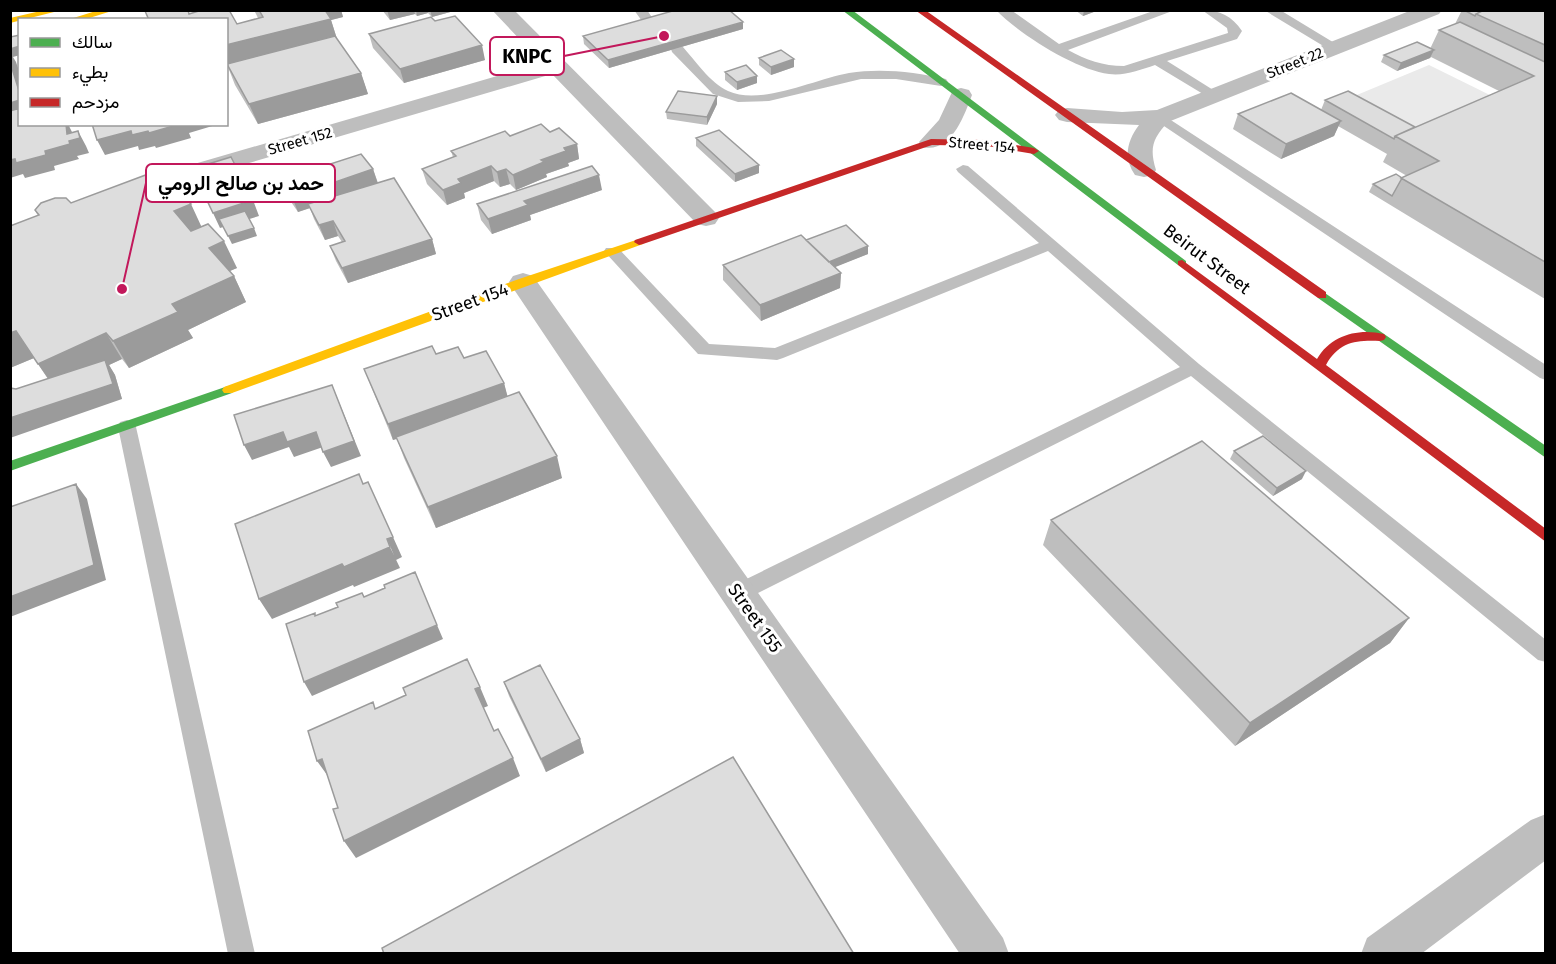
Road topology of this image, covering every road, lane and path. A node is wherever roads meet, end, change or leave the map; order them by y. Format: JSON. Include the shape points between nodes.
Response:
{"nodes":[{"id":1,"x":58,"y":10,"type":"edge"},
{"id":2,"x":111,"y":10,"type":"edge"},
{"id":3,"x":502,"y":10,"type":"edge"},
{"id":4,"x":640,"y":10,"type":"edge"},
{"id":5,"x":846,"y":10,"type":"edge"},
{"id":6,"x":919,"y":10,"type":"edge"},
{"id":7,"x":1002,"y":10,"type":"edge"},
{"id":8,"x":1169,"y":10,"type":"edge"},
{"id":9,"x":1208,"y":10,"type":"edge"},
{"id":10,"x":1270,"y":10,"type":"edge"},
{"id":11,"x":1432,"y":10,"type":"edge"},
{"id":12,"x":23,"y":18,"type":"edge"},
{"id":13,"x":79,"y":18,"type":"edge"},
{"id":14,"x":651,"y":25,"type":"edge"},
{"id":15,"x":1335,"y":47,"type":"junction"},
{"id":16,"x":1060,"y":48,"type":"junction"},
{"id":17,"x":677,"y":49,"type":"edge"},
{"id":18,"x":1156,"y":60,"type":"junction"},
{"id":19,"x":556,"y":66,"type":"junction"},
{"id":20,"x":941,"y":82,"type":"junction"},
{"id":21,"x":961,"y":95,"type":"junction"},
{"id":22,"x":1213,"y":96,"type":"junction"},
{"id":23,"x":1067,"y":115,"type":"junction"},
{"id":24,"x":1160,"y":117,"type":"junction"},
{"id":25,"x":931,"y":142,"type":"junction"},
{"id":26,"x":1034,"y":150,"type":"junction"},
{"id":27,"x":963,"y":169,"type":"dead end"},
{"id":28,"x":1143,"y":170,"type":"junction"},
{"id":29,"x":101,"y":199,"type":"edge"},
{"id":30,"x":706,"y":218,"type":"junction"},
{"id":31,"x":1051,"y":244,"type":"junction"},
{"id":32,"x":612,"y":251,"type":"junction"},
{"id":33,"x":523,"y":282,"type":"junction"},
{"id":34,"x":1380,"y":337,"type":"junction"},
{"id":35,"x":1319,"y":366,"type":"junction"},
{"id":36,"x":1194,"y":368,"type":"junction"},
{"id":37,"x":1545,"y":374,"type":"edge"},
{"id":38,"x":127,"y":428,"type":"junction"},
{"id":39,"x":1545,"y":453,"type":"edge"},
{"id":40,"x":10,"y":466,"type":"edge"},
{"id":41,"x":1545,"y":537,"type":"edge"},
{"id":42,"x":738,"y":593,"type":"junction"},
{"id":43,"x":1545,"y":653,"type":"edge"},
{"id":44,"x":1545,"y":834,"type":"edge"},
{"id":45,"x":1386,"y":953,"type":"edge"},
{"id":46,"x":242,"y":954,"type":"edge"},
{"id":47,"x":987,"y":954,"type":"edge"}],
"edges":[{"from":1,"to":12,"type":"main road"},
{"from":2,"to":13,"type":"main road"},
{"from":3,"to":19,"type":"street"},
{"from":4,"to":14,"type":"lane"},
{"from":5,"to":20,"type":"main road","name":"Beirut Street"},
{"from":6,"to":23,"type":"main road","name":"Beirut Street"},
{"from":7,"to":16,"type":"lane"},
{"from":8,"to":16,"type":"lane"},
{"from":9,"to":18,"type":"lane","via":[[1232,25],[1236,31],[1233,36]]},
{"from":10,"to":15,"type":"lane"},
{"from":11,"to":15,"type":"street","name":"Street 22"},
{"from":15,"to":22,"type":"street","name":"Street 22"},
{"from":16,"to":18,"type":"lane","via":[[1083,64],[1112,72]]},
{"from":17,"to":20,"type":"lane","via":[[721,93],[741,98],[776,95],[862,76]]},
{"from":18,"to":22,"type":"lane"},
{"from":19,"to":29,"type":"street","name":"Street 152"},
{"from":19,"to":30,"type":"street"},
{"from":20,"to":21,"type":"main road","name":"Beirut Street"},
{"from":21,"to":25,"type":"street","name":"Street 154","via":[[950,123]]},
{"from":21,"to":26,"type":"main road","name":"Beirut Street"},
{"from":22,"to":24,"type":"street","name":"Street 22"},
{"from":23,"to":24,"type":"street","name":"Street 22"},
{"from":23,"to":28,"type":"main road","name":"Beirut Street"},
{"from":24,"to":28,"type":"street","name":"Street 22","via":[[1142,137],[1138,150]]},
{"from":24,"to":37,"type":"lane"},
{"from":25,"to":26,"type":"main road","name":"Street 154","via":[[987,143]]},
{"from":25,"to":30,"type":"main road","name":"Street 154"},
{"from":26,"to":35,"type":"main road","name":"Beirut Street"},
{"from":27,"to":31,"type":"lane"},
{"from":28,"to":34,"type":"main road","name":"Beirut Street"},
{"from":30,"to":32,"type":"main road","name":"Street 154"},
{"from":31,"to":32,"type":"lane","via":[[777,354],[704,350]]},
{"from":31,"to":36,"type":"lane"},
{"from":32,"to":33,"type":"main road","name":"Street 154"},
{"from":33,"to":38,"type":"main road","name":"Street 154"},
{"from":33,"to":42,"type":"street","name":"Street 155"},
{"from":34,"to":35,"type":"main road","via":[[1357,336],[1336,341]]},
{"from":34,"to":39,"type":"main road","name":"Beirut Street"},
{"from":35,"to":41,"type":"main road","name":"Beirut Street"},
{"from":36,"to":42,"type":"lane"},
{"from":36,"to":43,"type":"lane"},
{"from":38,"to":40,"type":"main road","name":"Street 154"},
{"from":38,"to":46,"type":"lane"},
{"from":42,"to":47,"type":"street","name":"Street 155"},
{"from":44,"to":45,"type":"street"}]}
